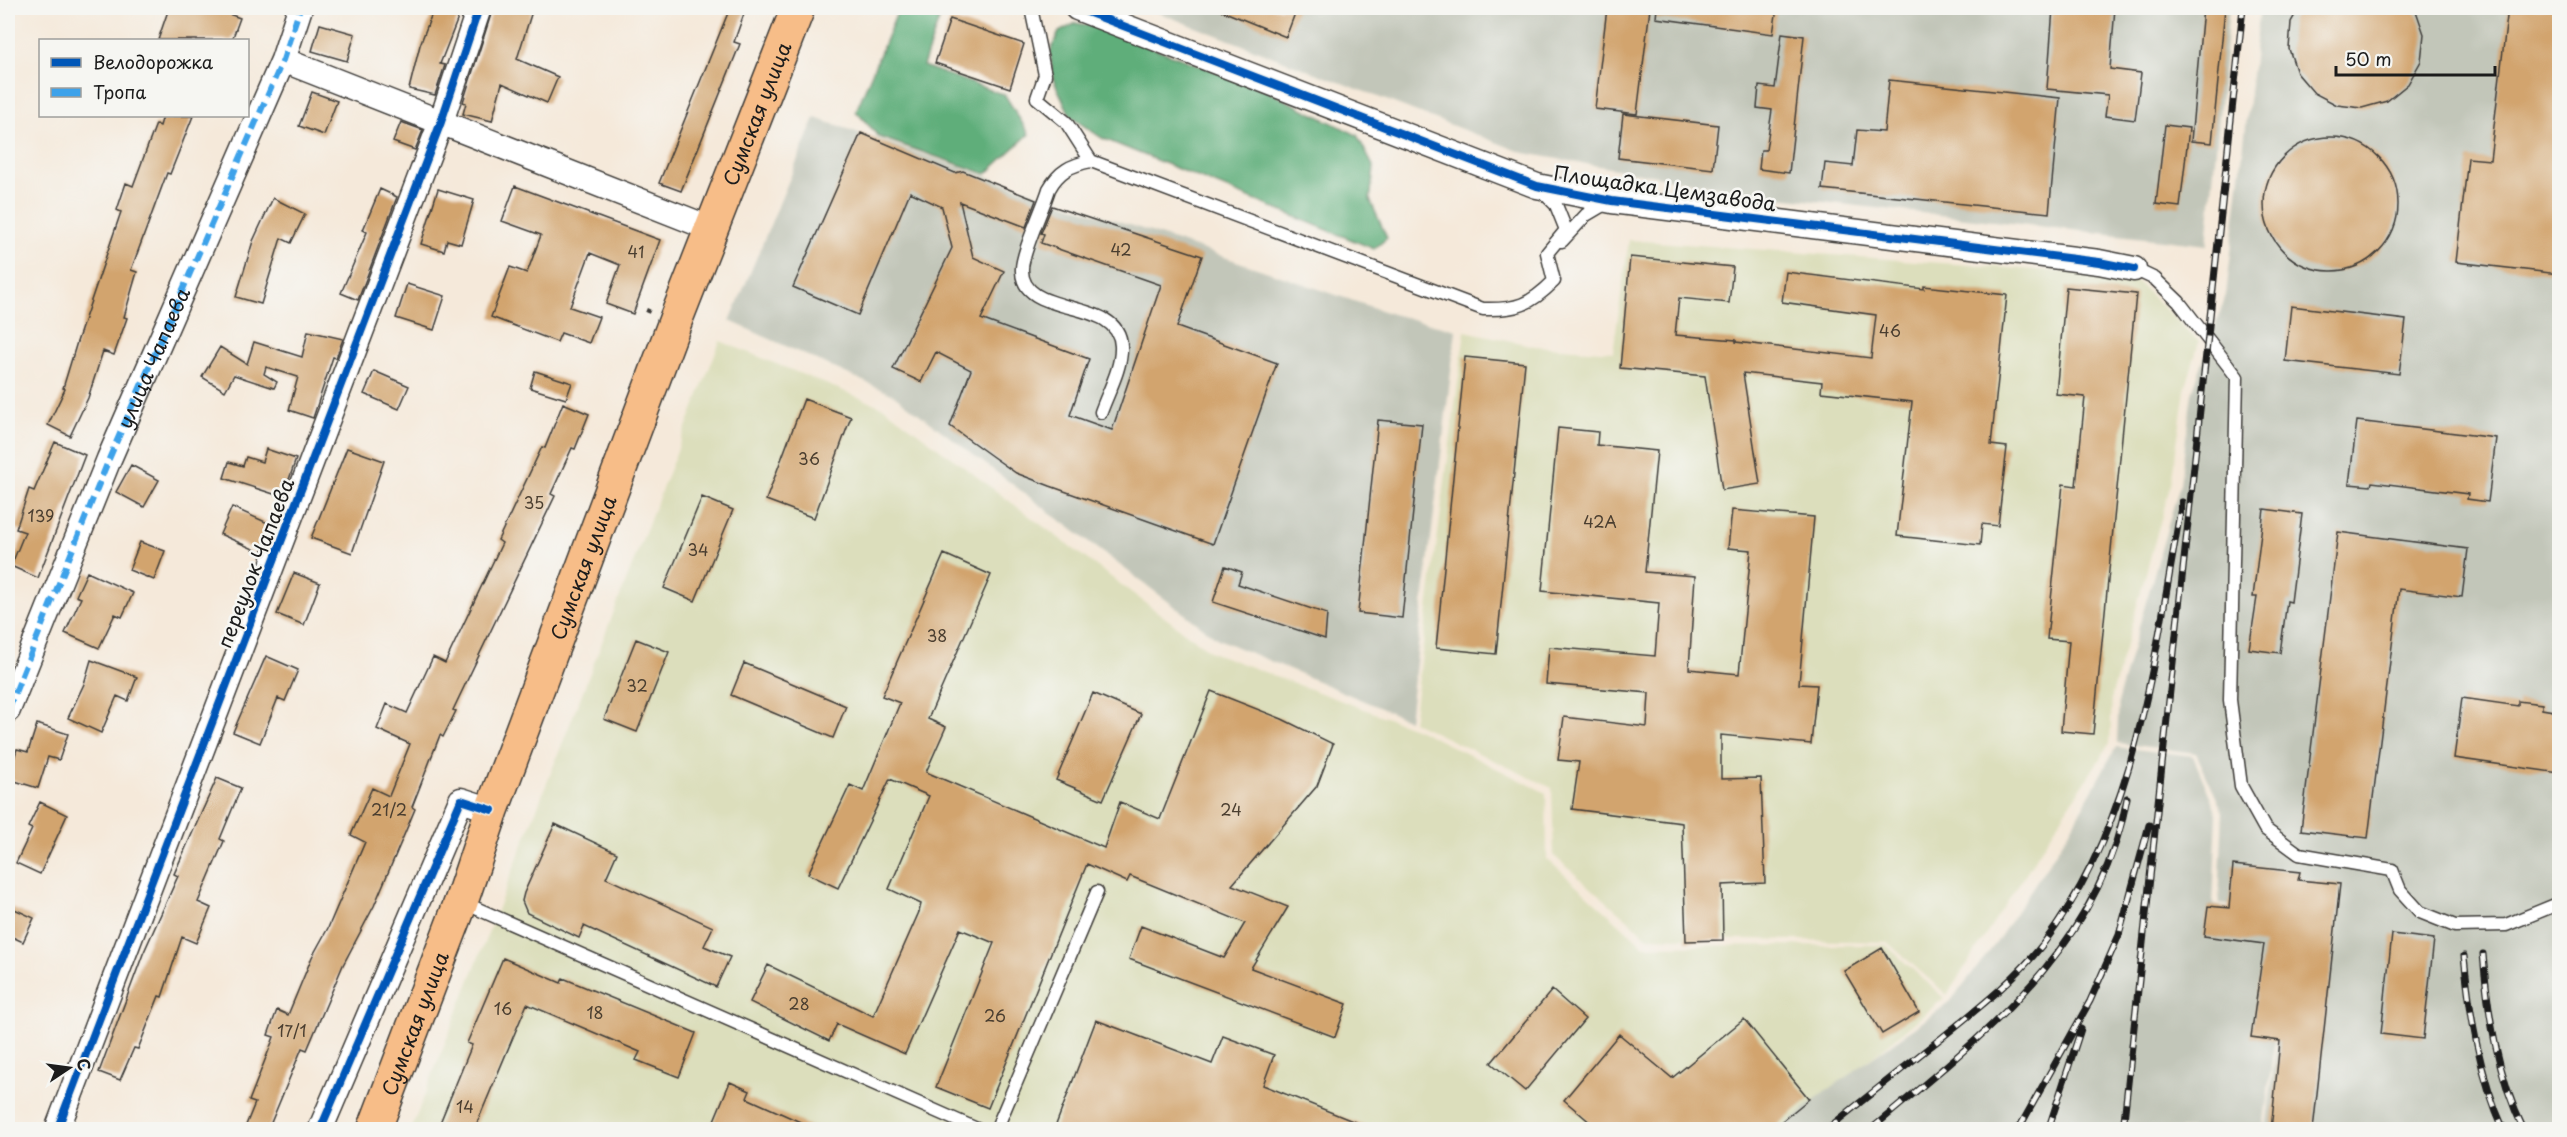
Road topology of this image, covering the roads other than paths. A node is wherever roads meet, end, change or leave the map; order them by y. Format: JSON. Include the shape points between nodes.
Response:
{"nodes":[{"id":1,"x":300,"y":8,"type":"edge"},
{"id":2,"x":479,"y":8,"type":"edge"},
{"id":3,"x":798,"y":8,"type":"edge"},
{"id":4,"x":1031,"y":8,"type":"edge"},
{"id":5,"x":1077,"y":8,"type":"edge"},
{"id":6,"x":283,"y":60,"type":"junction"},
{"id":7,"x":441,"y":122,"type":"junction"},
{"id":8,"x":1091,"y":161,"type":"junction"},
{"id":9,"x":1537,"y":186,"type":"junction"},
{"id":10,"x":1612,"y":201,"type":"junction"},
{"id":11,"x":712,"y":229,"type":"junction"},
{"id":12,"x":1547,"y":254,"type":"junction"},
{"id":13,"x":2134,"y":269,"type":"joint"},
{"id":14,"x":1101,"y":412,"type":"dead end"},
{"id":15,"x":8,"y":710,"type":"edge"},
{"id":16,"x":492,"y":810,"type":"junction"},
{"id":17,"x":1097,"y":892,"type":"dead end"},
{"id":18,"x":461,"y":902,"type":"junction"},
{"id":19,"x":2559,"y":903,"type":"edge"},
{"id":20,"x":57,"y":1130,"type":"edge"},
{"id":21,"x":320,"y":1130,"type":"edge"},
{"id":22,"x":374,"y":1130,"type":"edge"},
{"id":23,"x":979,"y":1130,"type":"edge"},
{"id":24,"x":996,"y":1130,"type":"edge"}],
"edges":[{"from":1,"to":6,"type":"street","name":"улица Чапаева"},
{"from":2,"to":7,"type":"street","name":"переулок Чапаева"},
{"from":3,"to":11,"type":"main road","name":"Сумская улица"},
{"from":4,"to":8,"type":"lane","via":[[1045,75],[1037,98],[1066,122]]},
{"from":5,"to":9,"type":"street","name":"Площадка Цемзавода"},
{"from":6,"to":7,"type":"street"},
{"from":6,"to":15,"type":"street","name":"улица Чапаева","via":[[109,459]]},
{"from":7,"to":11,"type":"street"},
{"from":7,"to":20,"type":"street","name":"переулок Чапаева"},
{"from":8,"to":12,"type":"lane","via":[[1483,309],[1510,310],[1535,300],[1554,281]]},
{"from":8,"to":14,"type":"lane","via":[[1072,165],[1055,178],[1022,267],[1024,281],[1036,296],[1093,313],[1114,326],[1122,344]]},
{"from":9,"to":10,"type":"street","name":"Площадка Цемзавода"},
{"from":9,"to":12,"type":"lane","via":[[1556,205],[1566,230]]},
{"from":10,"to":12,"type":"lane","via":[[1586,215]]},
{"from":10,"to":13,"type":"street","name":"Площадка Цемзавода"},
{"from":11,"to":16,"type":"main road","name":"Сумская улица"},
{"from":13,"to":19,"type":"lane","via":[[2155,279],[2179,302],[2237,377],[2230,700],[2241,786],[2265,830],[2299,855],[2392,870],[2400,890],[2420,912],[2455,926],[2506,925]]},
{"from":16,"to":18,"type":"main road","name":"Сумская улица"},
{"from":16,"to":21,"type":"street","via":[[461,800]]},
{"from":17,"to":24,"type":"lane"},
{"from":18,"to":22,"type":"main road","name":"Сумская улица"},
{"from":18,"to":23,"type":"lane"}]}
